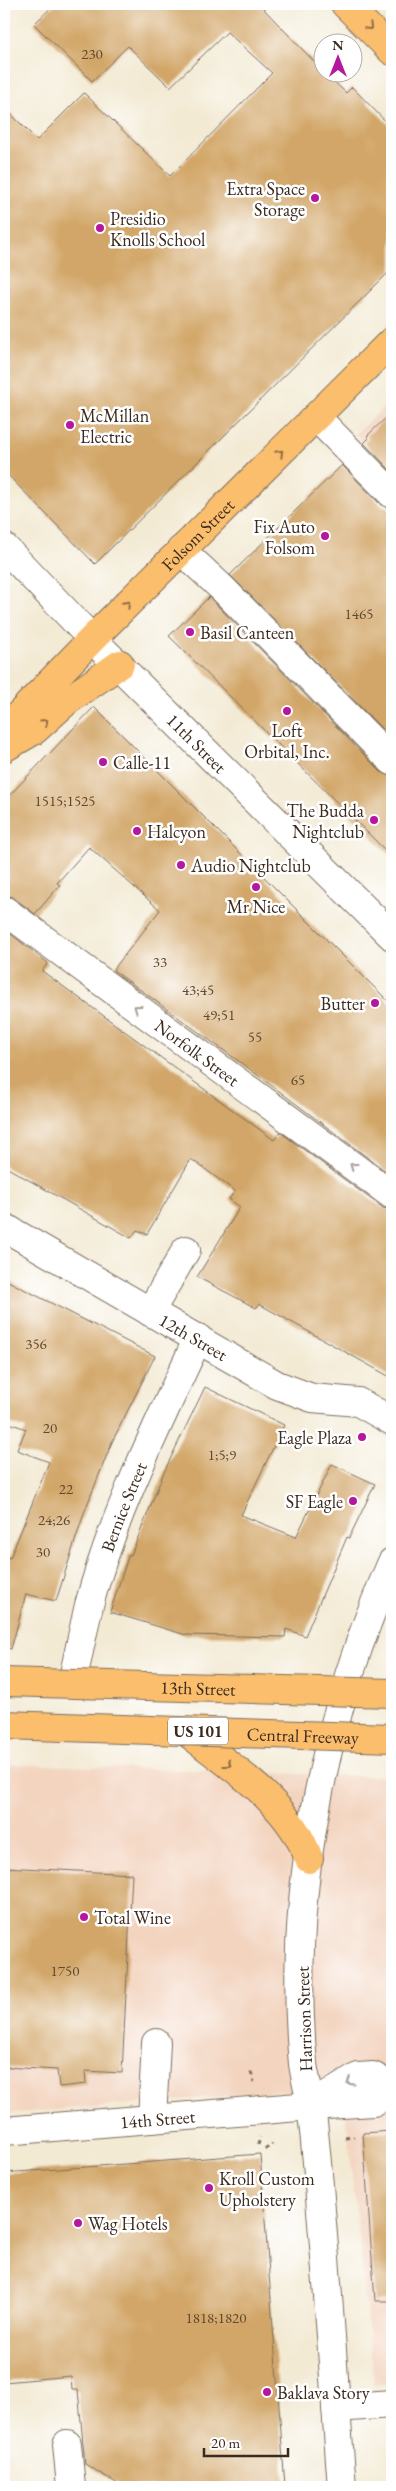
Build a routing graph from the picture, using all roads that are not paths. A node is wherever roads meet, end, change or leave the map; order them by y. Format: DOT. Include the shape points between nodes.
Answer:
graph roads {
  1 [pos="345,4"];
  2 [pos="392,51"];
  3 [pos="392,341"];
  4 [pos="380,363"];
  5 [pos="316,417"];
  6 [pos="392,494"];
  7 [pos="4,547"];
  8 [pos="182,550"];
  9 [pos="92,639"];
  10 [pos="120,664"];
  11 [pos="4,730"];
  12 [pos="4,748"];
  13 [pos="392,760"];
  14 [pos="4,910"];
  15 [pos="386,919"];
  16 [pos="392,1195"];
  17 [pos="4,1227"];
  18 [pos="186,1250"];
  19 [pos="150,1312"];
  20 [pos="198,1338"];
  21 [pos="392,1421"];
  22 [pos="392,1562"];
  23 [pos="4,1682"];
  24 [pos="72,1683"];
  25 [pos="342,1693"];
  26 [pos="392,1693"];
  27 [pos="4,1725"];
  28 [pos="4,1729"];
  29 [pos="189,1734"];
  30 [pos="392,1738"];
  31 [pos="329,1740"];
  32 [pos="392,1742"];
  33 [pos="309,1859"];
  34 [pos="156,2042"];
  35 [pos="392,2087"];
  36 [pos="392,2092"];
  37 [pos="311,2106"];
  38 [pos="152,2119"];
  39 [pos="4,2132"];
  40 [pos="392,2404"];
  41 [pos="336,2408"];
  42 [pos="67,2444"];
  43 [pos="71,2487"];
  44 [pos="342,2487"];
  1 -- 2 [label="main road, one-way"];
  3 -- 4 [label="main road, Folsom Street"];
  4 -- 5 [label="main road, Folsom Street"];
  5 -- 6 [label="street"];
  8 -- 5 [label="main road, Folsom Street, one-way"];
  7 -- 9 [label="street, 11th Street"];
  9 -- 8 [label="main road, Folsom Street, one-way"];
  8 -- 13 [label="street"];
  9 -- 10 [label="street, 11th Street"];
  9 -- 11 [label="main road, Folsom Street"];
  12 -- 10 [label="main road, one-way" via="35,730 67,701"];
  10 -- 15 [label="street, 11th Street"];
  16 -- 14 [label="street, Norfolk Street, one-way"];
  17 -- 19 [label="street, 12th Street"];
  18 -- 19 [label="street"];
  19 -- 20 [label="street, 12th Street"];
  20 -- 21 [label="street, 12th Street" via="277,1385 302,1395 358,1402"];
  20 -- 24 [label="street, Bernice Street" via="156,1428 111,1542 90,1604"];
  22 -- 25 [label="street, Harrison Street"];
  23 -- 24 [label="main road, 13th Street"];
  23 -- 26 [label="main road, bridge"];
  24 -- 25 [label="main road, 13th Street"];
  25 -- 26 [label="main road, 13th Street"];
  25 -- 31 [label="street, Harrison Street"];
  27 -- 30 [label="main road, Central Freeway / US 101, bridge"];
  28 -- 29 [label="main road"];
  29 -- 31 [label="main road"];
  29 -- 33 [label="main road, one-way" via="278,1809 302,1840"];
  31 -- 32 [label="main road"];
  31 -- 33 [label="street, Harrison Street"];
  33 -- 37 [label="street, Harrison Street" via="301,1976 303,2065"];
  34 -- 38 [label="street"];
  35 -- 37 [label="street, one-way" via="373,2076 358,2077"];
  36 -- 37 [label="street, 14th Street" via="373,2102"];
  37 -- 38 [label="street, 14th Street"];
  37 -- 41 [label="street, Harrison Street"];
  38 -- 39 [label="street, 14th Street"];
  40 -- 41 [label="street"];
  41 -- 44 [label="street, Harrison Street"];
  42 -- 43 [label="street"];
}
